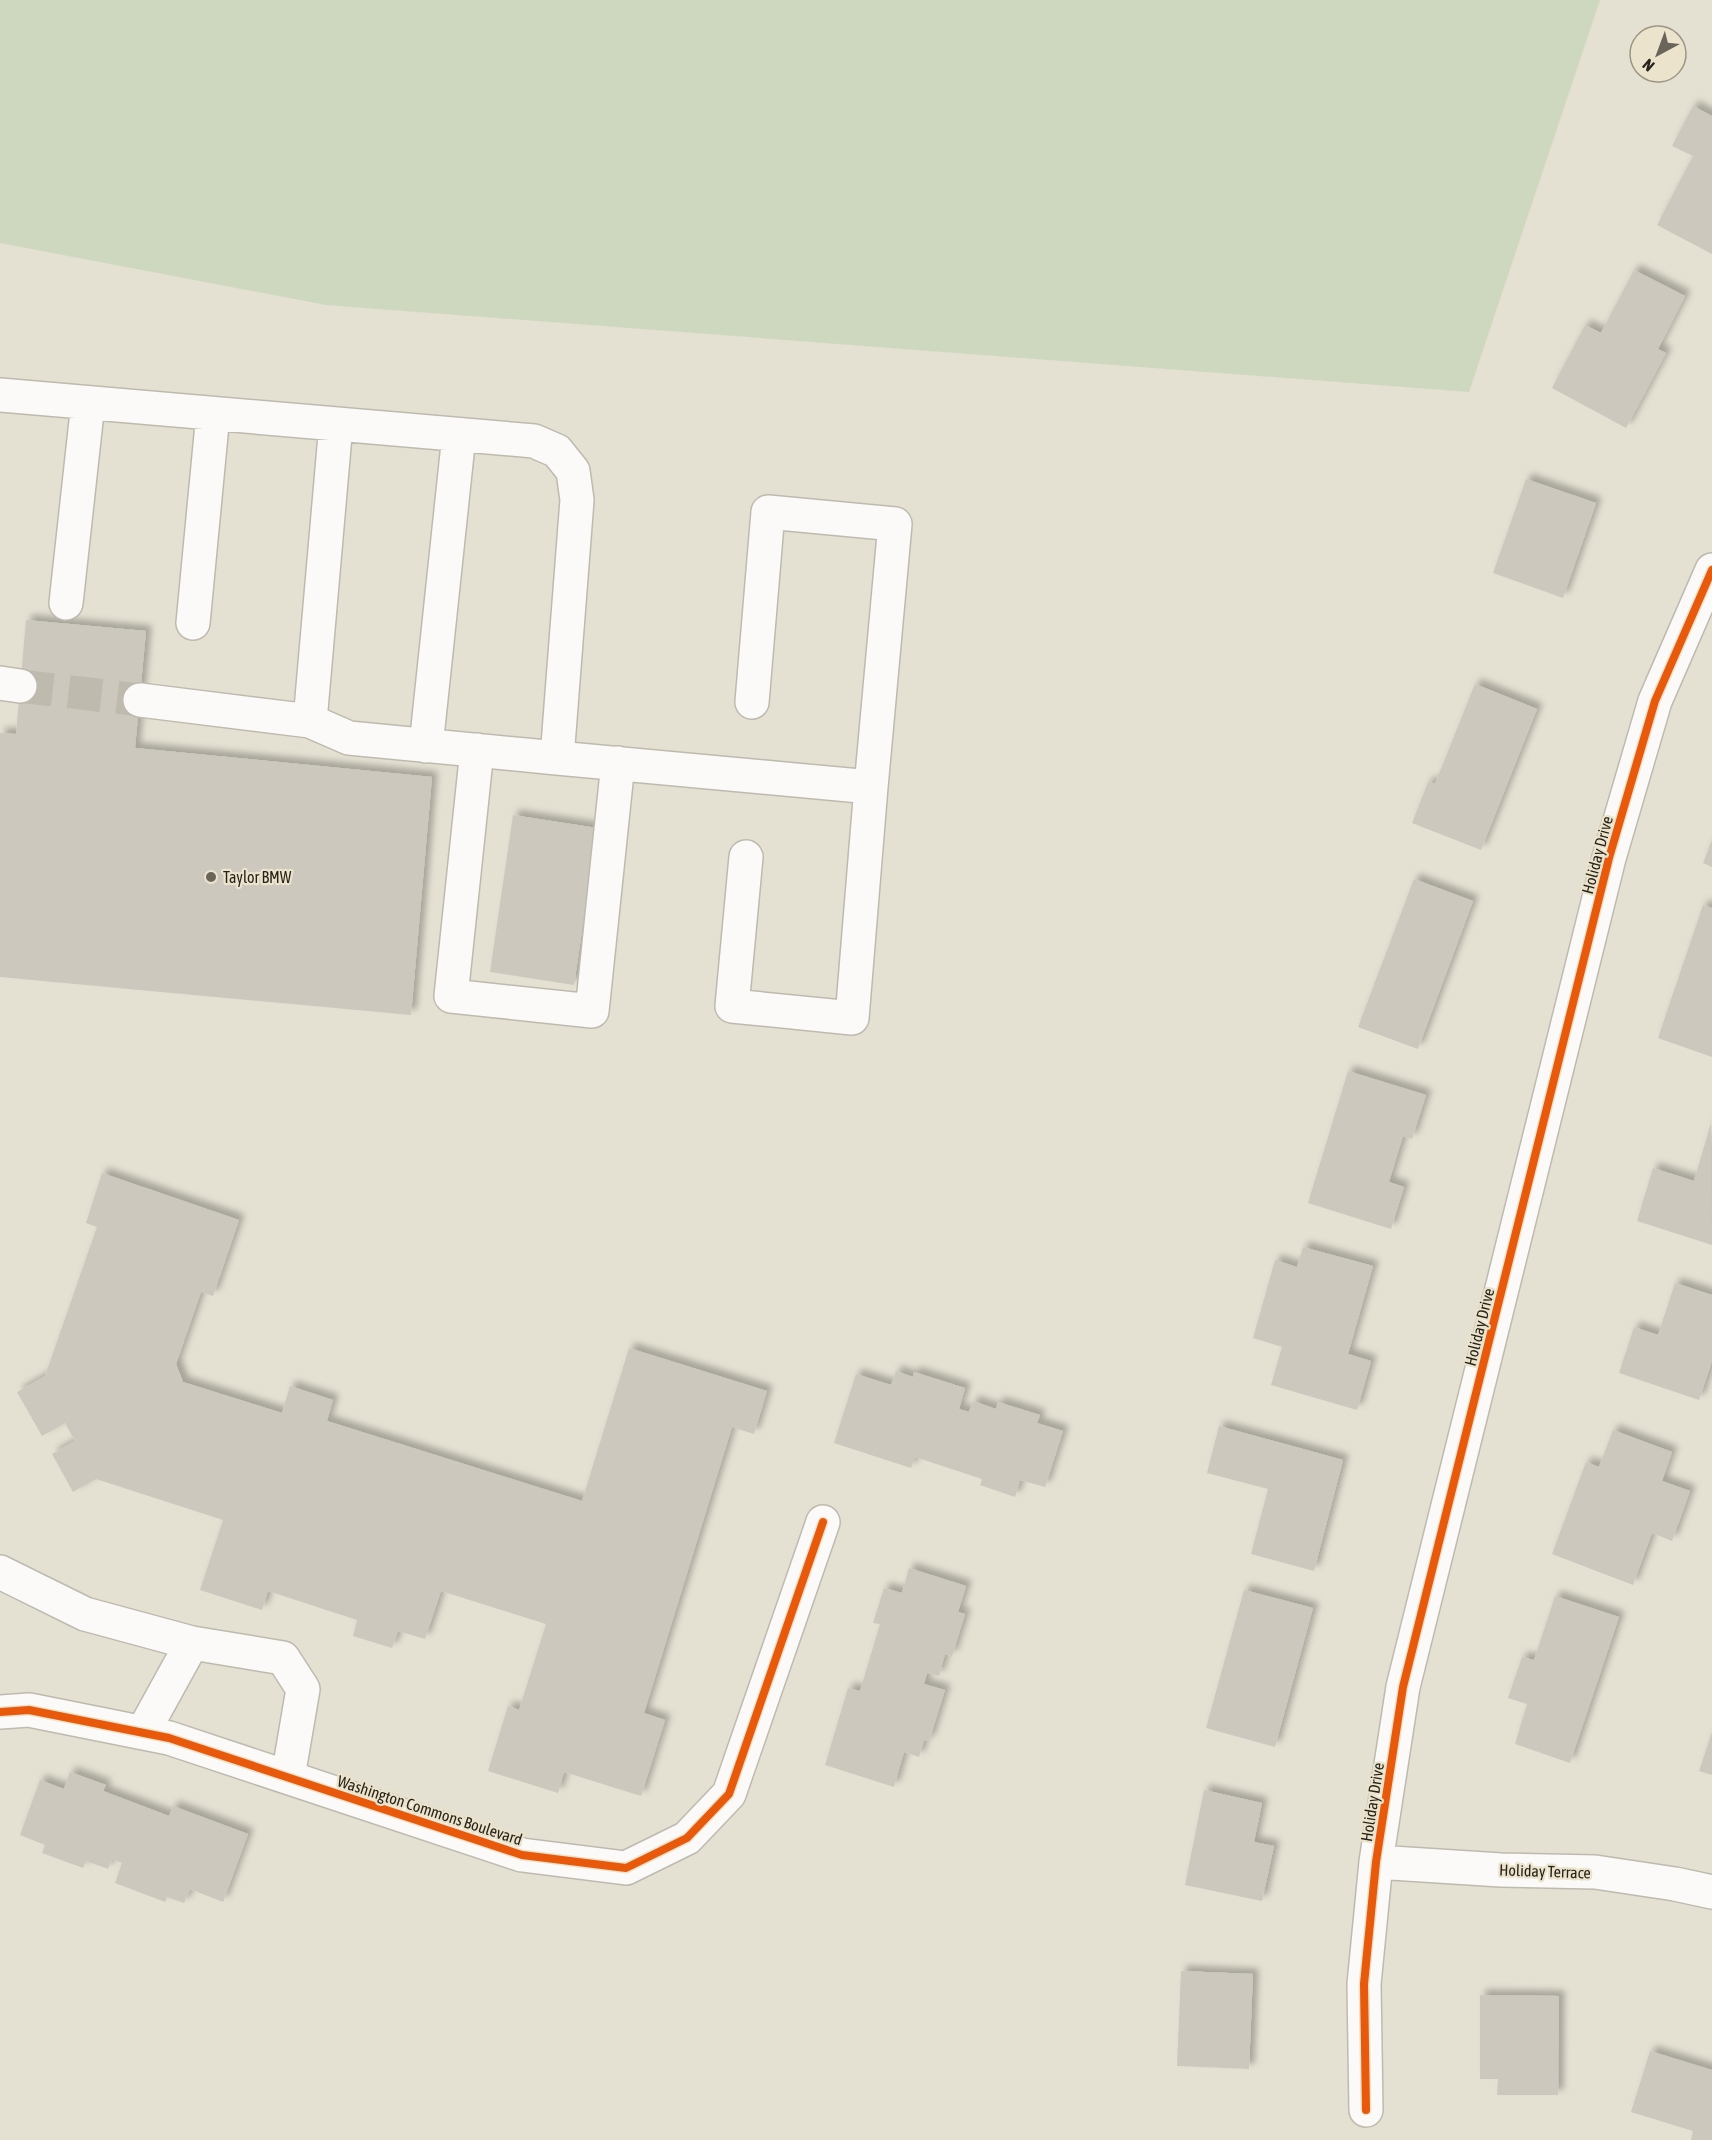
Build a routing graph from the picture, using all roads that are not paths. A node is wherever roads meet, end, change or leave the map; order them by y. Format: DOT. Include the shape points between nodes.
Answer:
graph roads {
  1 [pos="0,395"];
  2 [pos="88,403"];
  3 [pos="213,414"];
  4 [pos="336,424"];
  5 [pos="459,435"];
  6 [pos="1712,570"];
  7 [pos="66,603"];
  8 [pos="194,623"];
  9 [pos="140,700"];
  10 [pos="752,702"];
  11 [pos="310,721"];
  12 [pos="426,746"];
  13 [pos="477,750"];
  14 [pos="557,758"];
  15 [pos="618,763"];
  16 [pos="871,787"];
  17 [pos="746,857"];
  18 [pos="823,1522"];
  19 [pos="0,1572"];
  20 [pos="192,1643"];
  21 [pos="0,1712"];
  22 [pos="143,1732"];
  23 [pos="288,1777"];
  24 [pos="1376,1862"];
  25 [pos="1712,1893"];
  26 [pos="1366,2110"];
  1 -- 2 [label="street"];
  2 -- 3 [label="street"];
  2 -- 7 [label="street"];
  3 -- 4 [label="street"];
  3 -- 8 [label="street"];
  4 -- 5 [label="street"];
  4 -- 11 [label="street"];
  5 -- 12 [label="street"];
  5 -- 14 [label="street" via="534,441 557,451 573,471 577,500"];
  6 -- 24 [label="street, Holiday Drive" via="1655,701 1609,858 1403,1687"];
  9 -- 11 [label="street"];
  10 -- 16 [label="street" via="768,512 895,524"];
  11 -- 12 [label="street" via="349,738"];
  12 -- 13 [label="street"];
  13 -- 14 [label="street"];
  13 -- 15 [label="street" via="452,996 592,1011"];
  14 -- 15 [label="street"];
  15 -- 16 [label="street"];
  16 -- 17 [label="street" via="852,1018 732,1006"];
  18 -- 23 [label="street, Washington Commons Boulevard" via="729,1794 687,1838 626,1868 522,1855"];
  19 -- 20 [label="street" via="85,1614"];
  20 -- 22 [label="street"];
  20 -- 23 [label="street" via="283,1658 303,1689"];
  21 -- 22 [label="street, Washington Commons Boulevard" via="29,1710"];
  22 -- 23 [label="street, Washington Commons Boulevard"];
  24 -- 25 [label="street, Holiday Terrace" via="1595,1872"];
  24 -- 26 [label="street, Holiday Drive" via="1364,1984"];
}
